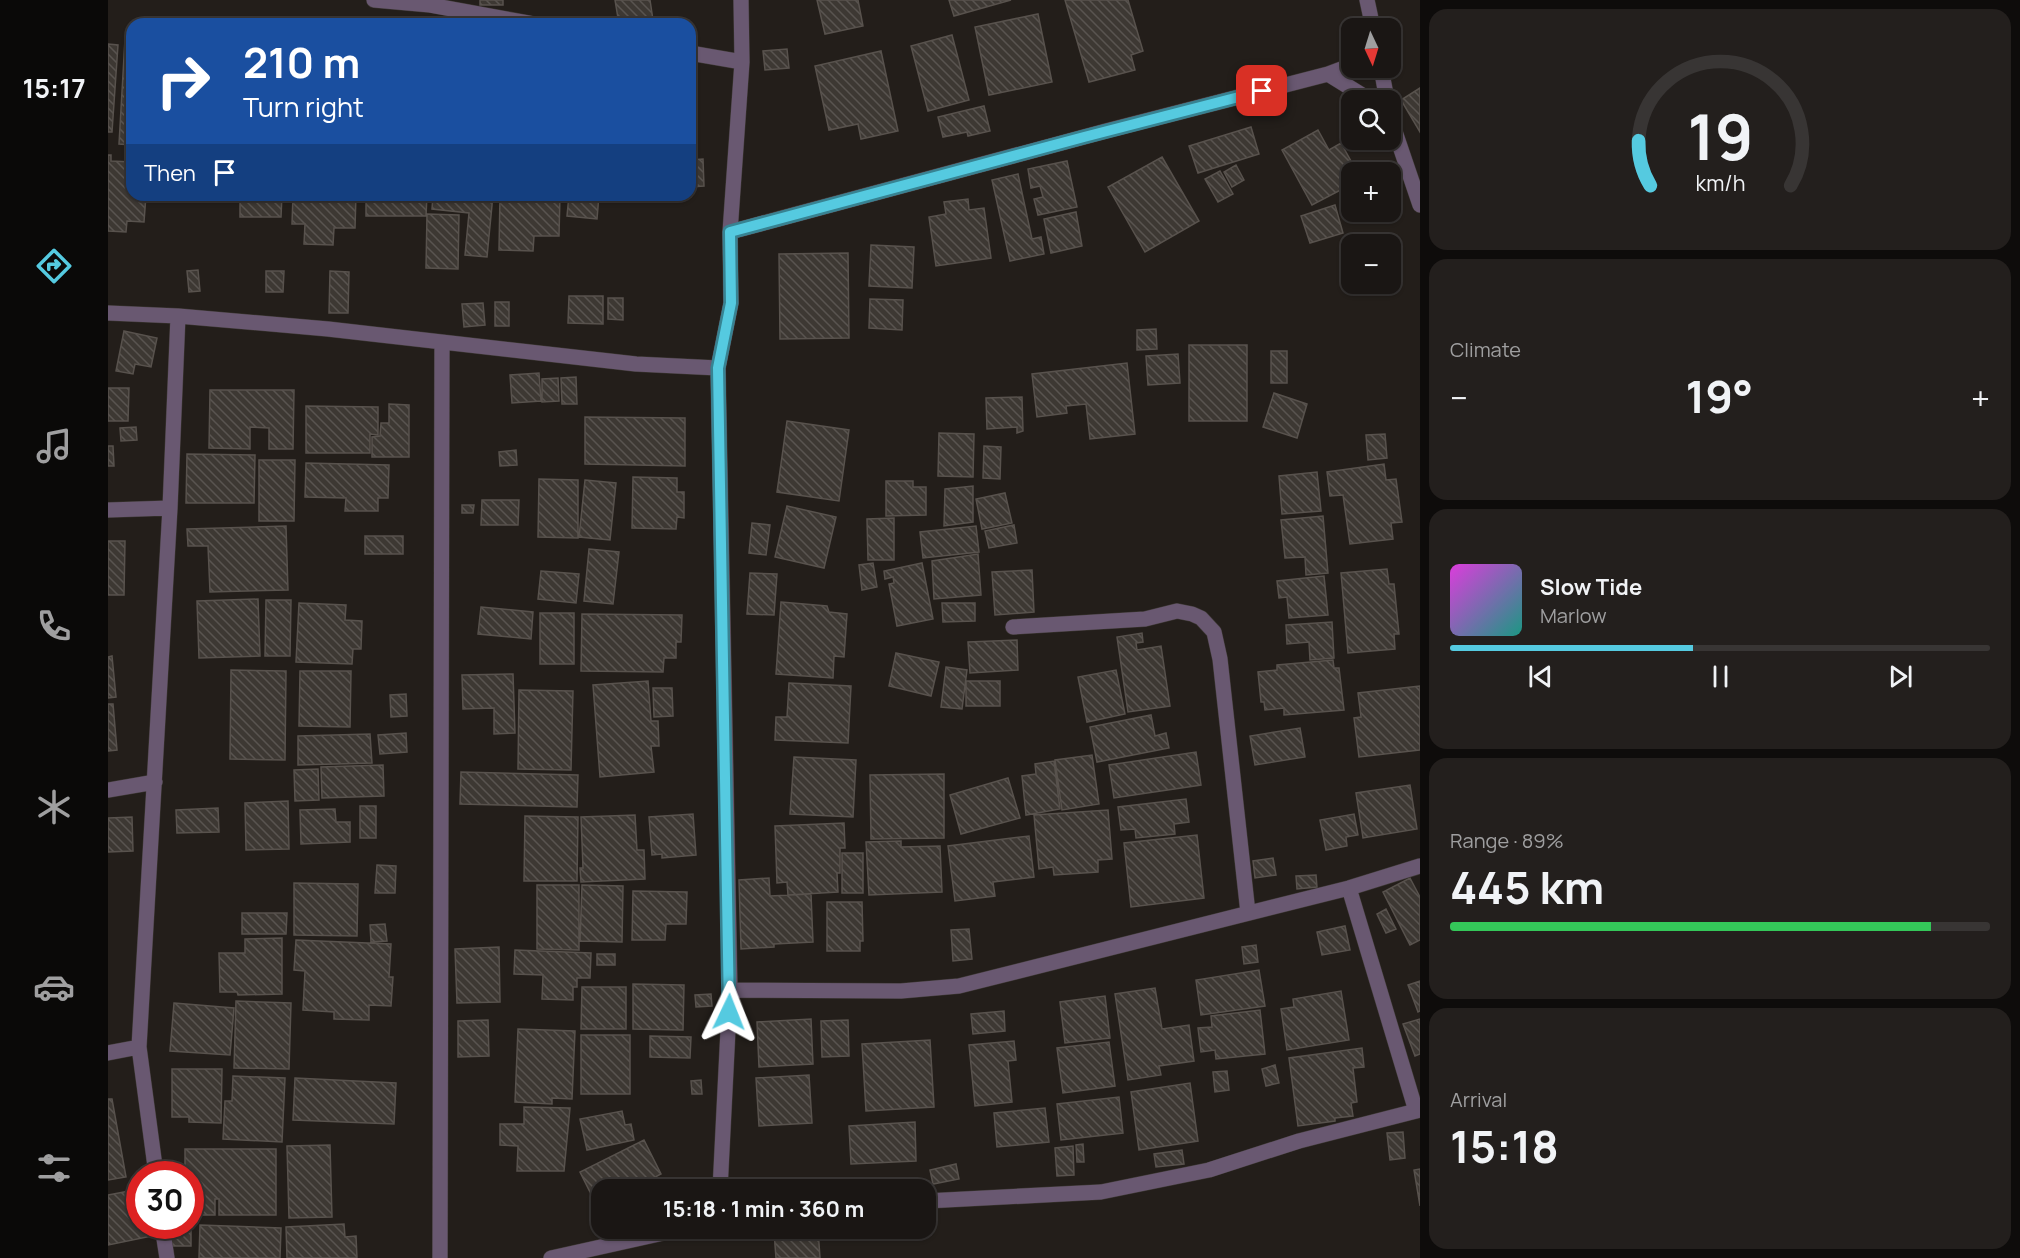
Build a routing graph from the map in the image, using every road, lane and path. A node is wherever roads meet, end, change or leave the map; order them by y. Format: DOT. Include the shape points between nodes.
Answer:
graph roads {
  1 [pos="374,0"];
  2 [pos="741,0"];
  3 [pos="1367,0"];
  4 [pos="430,2"];
  5 [pos="506,18"];
  6 [pos="1371,18"];
  7 [pos="696,54"];
  8 [pos="742,62"];
  9 [pos="1341,69"];
  10 [pos="1328,74"];
  11 [pos="1354,90"];
  12 [pos="1401,148"];
  13 [pos="1419,198"];
  14 [pos="730,232"];
  15 [pos="108,313"];
  16 [pos="178,316"];
  17 [pos="442,342"];
  18 [pos="718,368"];
  19 [pos="170,508"];
  20 [pos="108,510"];
  21 [pos="1013,627"];
  22 [pos="155,782"];
  23 [pos="108,790"];
  24 [pos="1420,866"];
  25 [pos="1348,888"];
  26 [pos="1248,913"];
  27 [pos="730,990"];
  28 [pos="139,1047"];
  29 [pos="108,1053"];
  30 [pos="1418,1111"];
  31 [pos="154,1161"];
  32 [pos="721,1179"];
  33 [pos="936,1200"];
  34 [pos="164,1239"];
  35 [pos="636,1239"];
  36 [pos="166,1258"];
  37 [pos="440,1258"];
  38 [pos="551,1258"];
  1 -- 4 [label="street"];
  2 -- 8 [label="street"];
  3 -- 6 [label="street"];
  4 -- 5 [label="street"];
  7 -- 8 [label="street"];
  8 -- 14 [label="street"];
  9 -- 10 [label="street"];
  10 -- 11 [label="street"];
  10 -- 14 [label="street"];
  12 -- 13 [label="street"];
  14 -- 18 [label="street" via="731,303"];
  15 -- 16 [label="street"];
  16 -- 17 [label="street"];
  16 -- 19 [label="street"];
  17 -- 18 [label="street" via="636,364"];
  17 -- 37 [label="street"];
  18 -- 27 [label="street"];
  19 -- 20 [label="street"];
  19 -- 22 [label="street"];
  21 -- 26 [label="street" via="1144,619 1177,611 1201,618 1214,632"];
  22 -- 23 [label="street"];
  22 -- 28 [label="street"];
  24 -- 25 [label="street"];
  25 -- 26 [label="street"];
  25 -- 30 [label="street"];
  26 -- 27 [label="street" via="959,986 901,992"];
  27 -- 32 [label="street"];
  28 -- 29 [label="street"];
  28 -- 31 [label="street"];
  30 -- 33 [label="street" via="1299,1141 1209,1170 1101,1192"];
  34 -- 36 [label="street"];
  35 -- 38 [label="street"];
}
